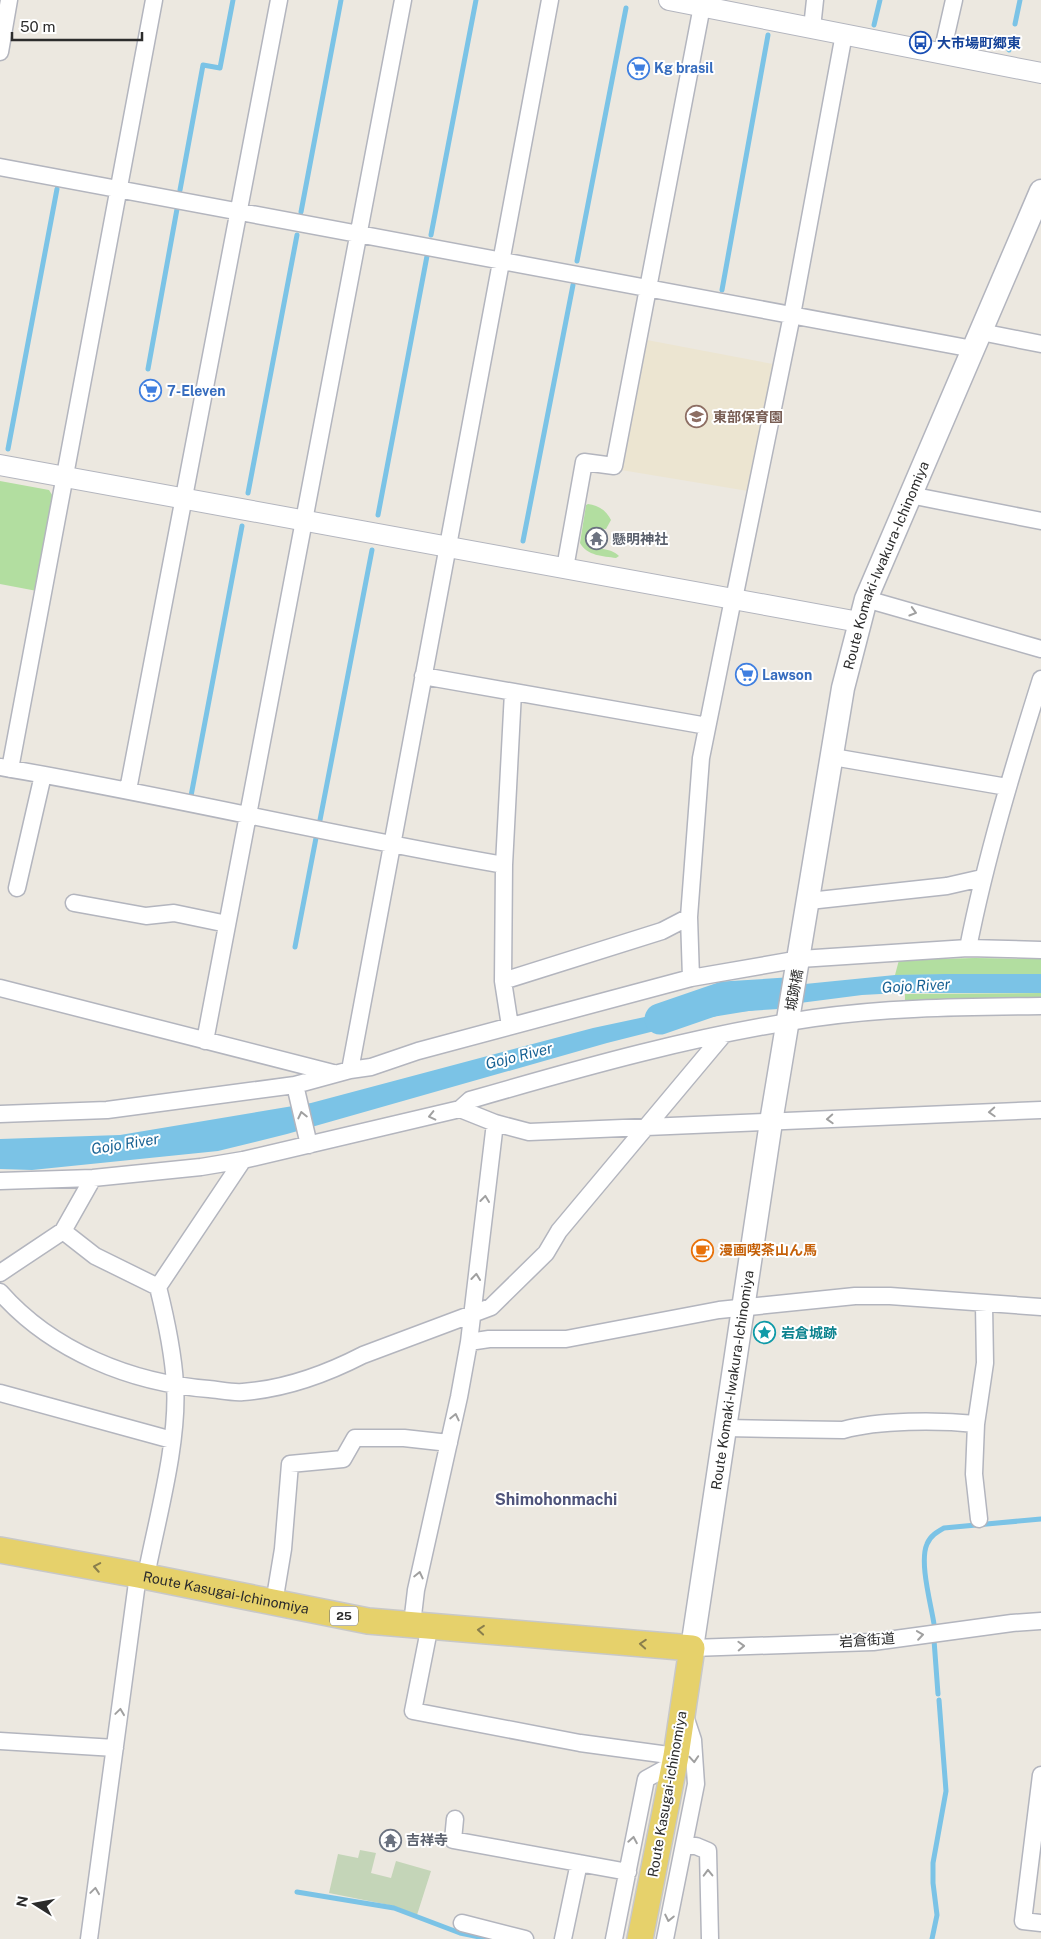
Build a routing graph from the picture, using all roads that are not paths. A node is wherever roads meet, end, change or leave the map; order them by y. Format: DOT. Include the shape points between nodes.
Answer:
graph roads {
  1 [pos="9,0"];
  2 [pos="154,0"];
  3 [pos="279,0"];
  4 [pos="403,0"];
  5 [pos="550,0"];
  6 [pos="669,0"];
  7 [pos="815,0"];
  8 [pos="954,0"];
  9 [pos="702,6"];
  10 [pos="812,28"];
  11 [pos="844,34"];
  12 [pos="0,52"];
  13 [pos="942,53"];
  14 [pos="1041,73"];
  15 [pos="0,167"];
  16 [pos="119,189"];
  17 [pos="1041,191"];
  18 [pos="238,211"];
  19 [pos="358,234"];
  20 [pos="501,261"];
  21 [pos="648,288"];
  22 [pos="792,316"];
  23 [pos="977,340"];
  24 [pos="1041,344"];
  25 [pos="0,465"];
  26 [pos="65,477"];
  27 [pos="910,495"];
  28 [pos="183,499"];
  29 [pos="304,521"];
  30 [pos="1041,521"];
  31 [pos="447,547"];
  32 [pos="565,568"];
  33 [pos="733,599"];
  34 [pos="866,599"];
  35 [pos="859,622"];
  36 [pos="1041,649"];
  37 [pos="423,676"];
  38 [pos="1041,679"];
  39 [pos="513,692"];
  40 [pos="707,726"];
  41 [pos="833,757"];
  42 [pos="5,768"];
  43 [pos="42,774"];
  44 [pos="1007,787"];
  45 [pos="128,790"];
  46 [pos="248,816"];
  47 [pos="392,846"];
  48 [pos="504,865"];
  49 [pos="982,878"];
  50 [pos="17,888"];
  51 [pos="809,901"];
  52 [pos="74,903"];
  53 [pos="689,917"];
  54 [pos="227,924"];
  55 [pos="968,948"];
  56 [pos="1041,950"];
  57 [pos="800,958"];
  58 [pos="691,978"];
  59 [pos="503,981"];
  60 [pos="0,988"];
  61 [pos="1041,1006"];
  62 [pos="789,1022"];
  63 [pos="510,1026"];
  64 [pos="724,1034"];
  65 [pos="205,1041"];
  66 [pos="343,1072"];
  67 [pos="295,1085"];
  68 [pos="460,1109"];
  69 [pos="1041,1110"];
  70 [pos="0,1114"];
  71 [pos="771,1122"];
  72 [pos="495,1123"];
  73 [pos="647,1126"];
  74 [pos="309,1145"];
  75 [pos="243,1160"];
  76 [pos="93,1178"];
  77 [pos="0,1181"];
  78 [pos="63,1231"];
  79 [pos="0,1273"];
  80 [pos="158,1287"];
  81 [pos="0,1292"];
  82 [pos="984,1305"];
  83 [pos="1041,1307"];
  84 [pos="743,1309"];
  85 [pos="472,1313"];
  86 [pos="469,1342"];
  87 [pos="175,1386"];
  88 [pos="0,1393"];
  89 [pos="976,1424"];
  90 [pos="725,1428"];
  91 [pos="172,1440"];
  92 [pos="449,1443"];
  93 [pos="979,1518"];
  94 [pos="0,1550"];
  95 [pos="142,1576"];
  96 [pos="274,1603"];
  97 [pos="1041,1621"];
  98 [pos="421,1624"];
  99 [pos="692,1648"];
  100 [pos="683,1712"];
  101 [pos="0,1741"];
  102 [pos="115,1748"];
  103 [pos="674,1767"];
  104 [pos="1041,1775"];
  105 [pos="454,1819"];
  106 [pos="684,1846"];
  107 [pos="579,1863"];
  108 [pos="628,1872"];
  109 [pos="462,1923"];
  110 [pos="1041,1923"];
  111 [pos="89,1939"];
  112 [pos="525,1939"];
  113 [pos="563,1939"];
  114 [pos="614,1939"];
  115 [pos="640,1939"];
  116 [pos="665,1939"];
  117 [pos="710,1939"];
  1 -- 12 [label="street"];
  2 -- 16 [label="street"];
  3 -- 18 [label="street"];
  4 -- 19 [label="street"];
  5 -- 20 [label="street"];
  6 -- 9 [label="street"];
  7 -- 10 [label="street"];
  8 -- 13 [label="street"];
  9 -- 10 [label="street"];
  9 -- 21 [label="street"];
  10 -- 11 [label="street"];
  11 -- 13 [label="street"];
  11 -- 22 [label="street"];
  13 -- 14 [label="street"];
  15 -- 16 [label="street"];
  16 -- 18 [label="street"];
  16 -- 26 [label="street"];
  17 -- 23 [label="main road, Route Komaki-Iwakura-Ichinomiya"];
  18 -- 19 [label="street"];
  18 -- 28 [label="street"];
  19 -- 20 [label="street"];
  19 -- 29 [label="street"];
  20 -- 21 [label="street"];
  20 -- 31 [label="street"];
  21 -- 22 [label="street"];
  21 -- 32 [label="street" via="614,466 584,462"];
  22 -- 23 [label="street"];
  22 -- 33 [label="street"];
  23 -- 24 [label="street"];
  23 -- 27 [label="main road, Route Komaki-Iwakura-Ichinomiya"];
  25 -- 26 [label="street"];
  26 -- 28 [label="street"];
  26 -- 42 [label="street"];
  27 -- 30 [label="street"];
  27 -- 34 [label="main road, Route Komaki-Iwakura-Ichinomiya"];
  28 -- 29 [label="street"];
  28 -- 45 [label="street"];
  29 -- 31 [label="street"];
  29 -- 46 [label="street"];
  31 -- 32 [label="street"];
  31 -- 37 [label="street"];
  32 -- 33 [label="street"];
  33 -- 35 [label="street"];
  33 -- 40 [label="street"];
  34 -- 35 [label="main road, Route Komaki-Iwakura-Ichinomiya"];
  34 -- 36 [label="street, one-way"];
  35 -- 41 [label="main road, Route Komaki-Iwakura-Ichinomiya" via="843,688"];
  37 -- 39 [label="street"];
  37 -- 47 [label="street"];
  38 -- 44 [label="street"];
  39 -- 40 [label="street"];
  39 -- 48 [label="street"];
  40 -- 53 [label="street" via="700,758"];
  41 -- 44 [label="street"];
  41 -- 51 [label="main road, Route Komaki-Iwakura-Ichinomiya"];
  42 -- 43 [label="street"];
  43 -- 45 [label="street"];
  43 -- 50 [label="street"];
  44 -- 49 [label="street"];
  45 -- 46 [label="street"];
  46 -- 47 [label="street"];
  46 -- 54 [label="street"];
  47 -- 48 [label="street"];
  47 -- 66 [label="street"];
  48 -- 59 [label="street"];
  49 -- 51 [label="street" via="946,886"];
  49 -- 55 [label="street"];
  51 -- 57 [label="main road, Route Komaki-Iwakura-Ichinomiya"];
  52 -- 54 [label="street" via="146,916 174,913"];
  53 -- 58 [label="street"];
  53 -- 59 [label="street" via="662,931"];
  54 -- 65 [label="street"];
  55 -- 56 [label="street"];
  55 -- 57 [label="street"];
  57 -- 58 [label="street"];
  57 -- 62 [label="main road, 城跡橋"];
  58 -- 63 [label="street"];
  59 -- 63 [label="street"];
  60 -- 65 [label="street"];
  61 -- 62 [label="street" via="922,1008"];
  62 -- 64 [label="street"];
  62 -- 71 [label="main road, Route Komaki-Iwakura-Ichinomiya"];
  63 -- 66 [label="street" via="371,1067"];
  64 -- 68 [label="street" via="625,1055 470,1100"];
  64 -- 73 [label="street"];
  65 -- 66 [label="street"];
  66 -- 67 [label="street"];
  67 -- 70 [label="street" via="107,1110"];
  74 -- 67 [label="street, one-way"];
  68 -- 72 [label="street"];
  68 -- 74 [label="street, one-way"];
  69 -- 71 [label="street, one-way"];
  71 -- 73 [label="street"];
  71 -- 84 [label="main road, Route Komaki-Iwakura-Ichinomiya"];
  72 -- 73 [label="street" via="529,1132"];
  85 -- 72 [label="street, one-way"];
  73 -- 85 [label="street" via="558,1232 546,1253 491,1307"];
  74 -- 75 [label="street"];
  75 -- 76 [label="street"];
  75 -- 80 [label="street"];
  76 -- 77 [label="street"];
  76 -- 78 [label="street"];
  78 -- 79 [label="street"];
  78 -- 80 [label="street" via="95,1256"];
  80 -- 87 [label="street" via="171,1340"];
  81 -- 87 [label="street" via="20,1314 60,1342 106,1366"];
  82 -- 83 [label="street"];
  82 -- 84 [label="street" via="855,1296"];
  82 -- 89 [label="street" via="986,1363"];
  84 -- 86 [label="street" via="719,1310 566,1338"];
  84 -- 90 [label="main road, Route Komaki-Iwakura-Ichinomiya"];
  85 -- 86 [label="street"];
  85 -- 87 [label="street" via="344,1365 276,1386 243,1392"];
  92 -- 86 [label="street, one-way"];
  87 -- 91 [label="street"];
  88 -- 91 [label="street"];
  89 -- 90 [label="street" via="860,1425 843,1430"];
  89 -- 93 [label="street" via="974,1474"];
  90 -- 99 [label="main road, Route Komaki-Iwakura-Ichinomiya"];
  91 -- 95 [label="street"];
  92 -- 96 [label="street" via="404,1438 355,1438 343,1459 290,1464 283,1550"];
  98 -- 92 [label="street, one-way" via="416,1590"];
  95 -- 94 [label="main road, Route Kasugai-Ichinomiya / 25, one-way"];
  95 -- 96 [label="main road, Route Kasugai-Ichinomiya / 25"];
  102 -- 95 [label="street, one-way"];
  96 -- 98 [label="main road, Route Kasugai-Ichinomiya / 25" via="368,1621"];
  99 -- 97 [label="street, 岩倉街道, one-way" via="873,1642"];
  99 -- 98 [label="main road, Route Kasugai-Ichinomiya / 25, one-way"];
  98 -- 103 [label="street" via="413,1711 580,1743"];
  99 -- 100 [label="main road, Route Kasugai-ichinomiya"];
  100 -- 103 [label="main road, Route Kasugai-ichinomiya"];
  100 -- 106 [label="street, one-way" via="693,1740 696,1784"];
  101 -- 102 [label="street"];
  111 -- 102 [label="street, one-way"];
  108 -- 103 [label="street, one-way" via="646,1779"];
  103 -- 115 [label="main road, Route Kasugai-ichinomiya"];
  104 -- 110 [label="street" via="1023,1921"];
  105 -- 107 [label="street" via="453,1840"];
  106 -- 116 [label="street, one-way"];
  117 -- 106 [label="street, one-way" via="708,1851"];
  107 -- 108 [label="street"];
  107 -- 113 [label="street"];
  108 -- 114 [label="street"];
  109 -- 112 [label="street"];
}
